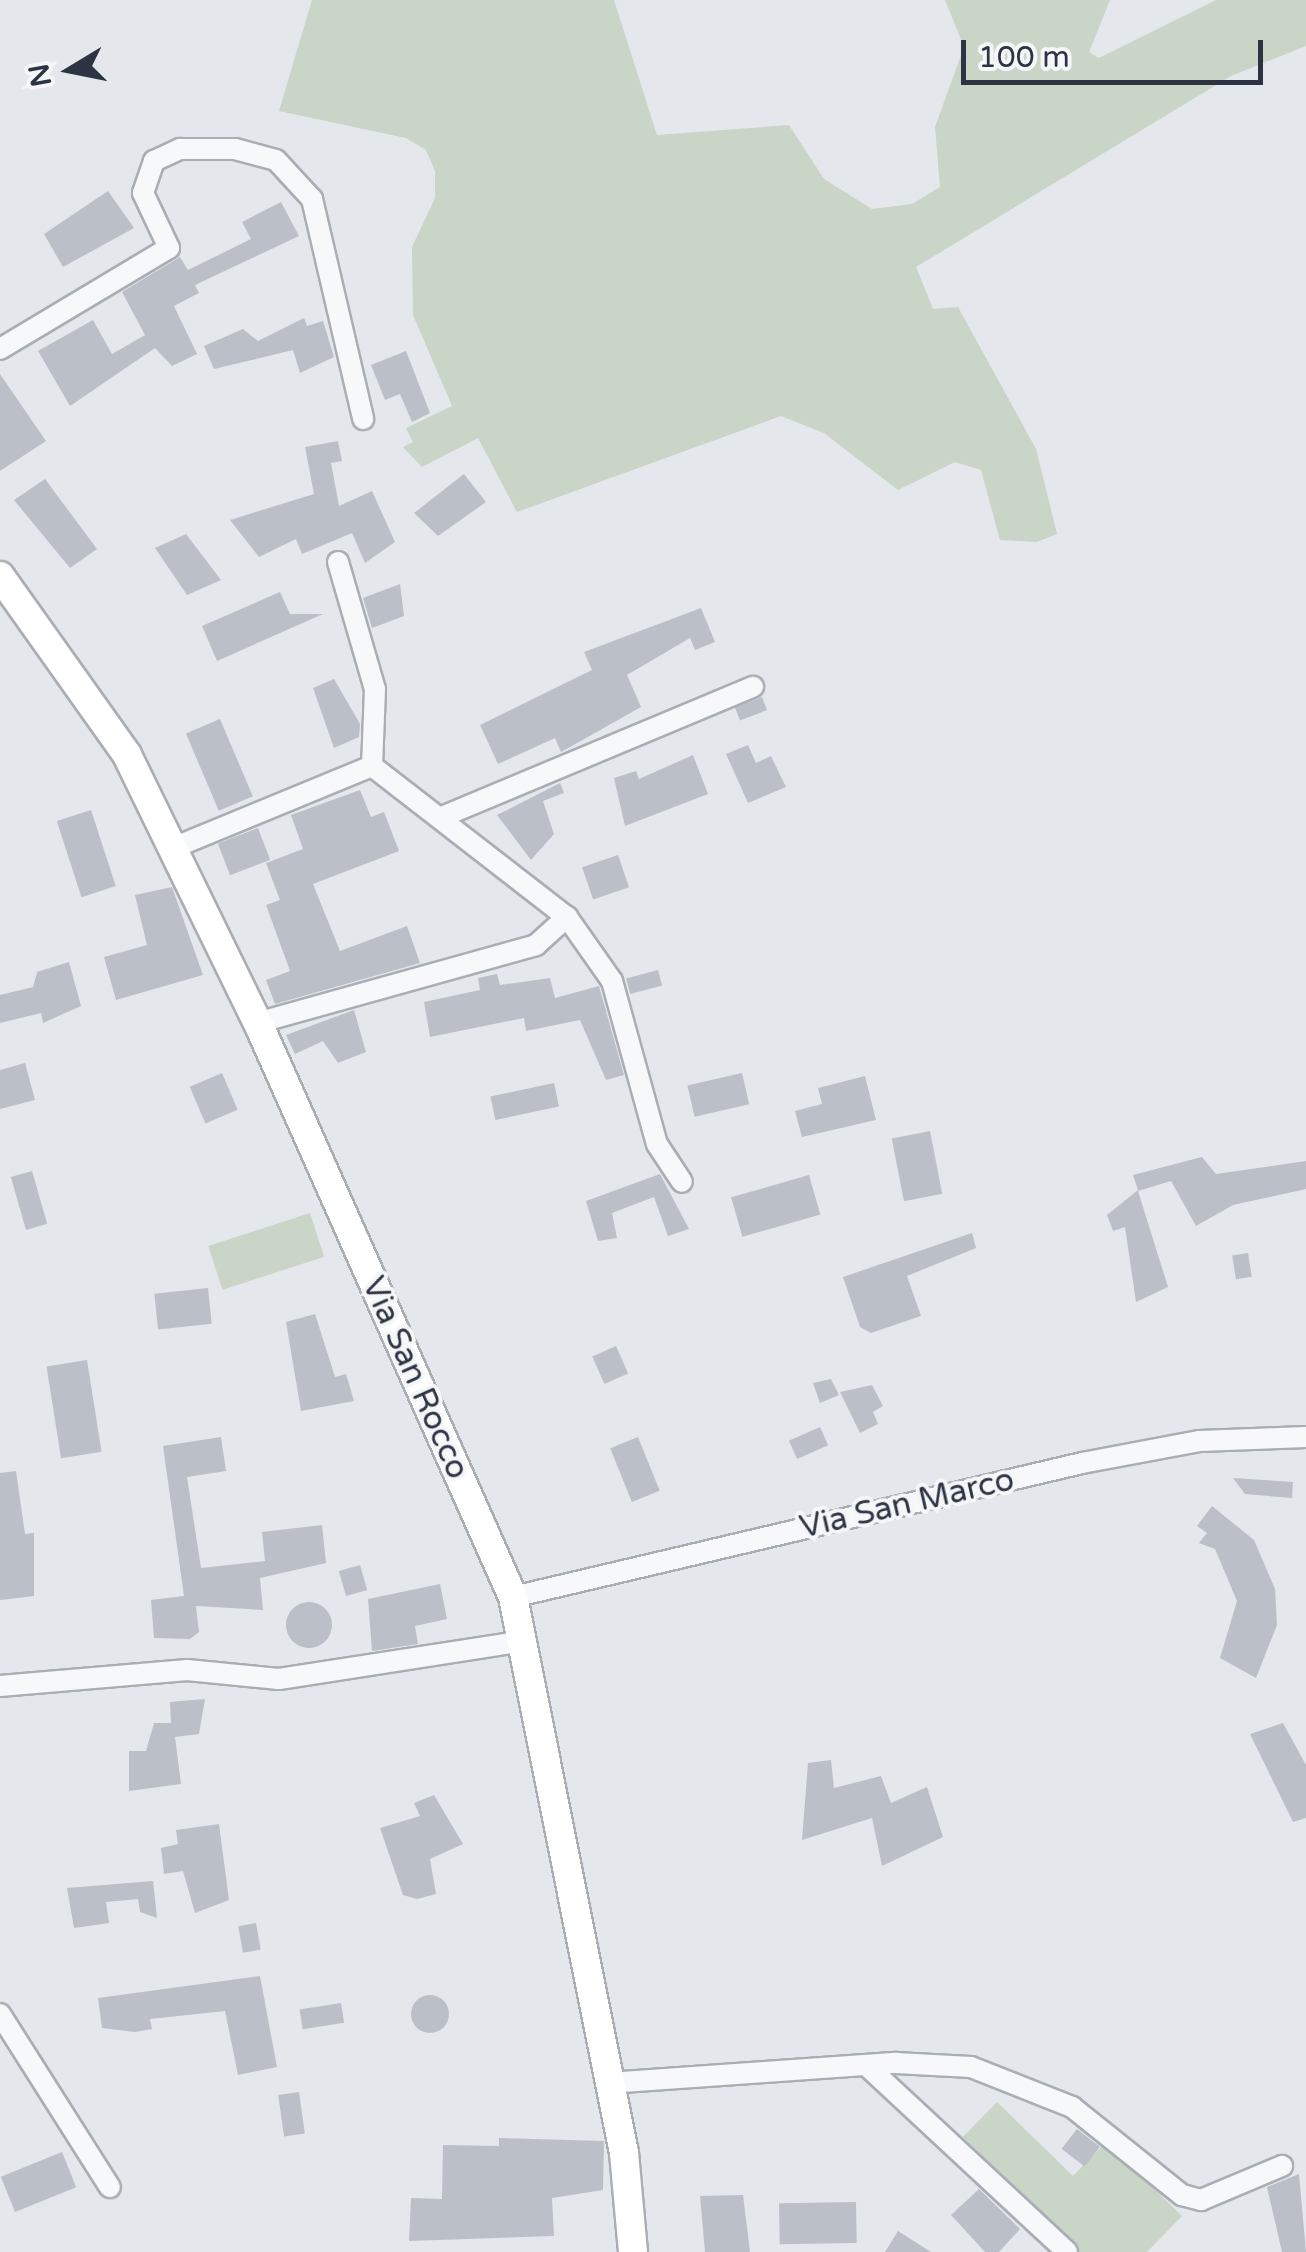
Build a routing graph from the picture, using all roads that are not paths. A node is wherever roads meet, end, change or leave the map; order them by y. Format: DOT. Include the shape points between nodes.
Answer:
graph roads {
  1 [pos="0,349"];
  2 [pos="363,419"];
  3 [pos="338,562"];
  4 [pos="0,576"];
  5 [pos="753,687"];
  6 [pos="372,766"];
  7 [pos="444,816"];
  8 [pos="174,848"];
  9 [pos="567,917"];
  10 [pos="258,1023"];
  11 [pos="682,1182"];
  12 [pos="1306,1437"];
  13 [pos="512,1596"];
  14 [pos="524,1641"];
  15 [pos="0,1686"];
  16 [pos="0,2014"];
  17 [pos="868,2066"];
  18 [pos="608,2083"];
  19 [pos="1282,2166"];
  20 [pos="110,2187"];
  21 [pos="633,2252"];
  22 [pos="1066,2252"];
  1 -- 2 [label="street" via="169,248 143,192 154,161 180,149 235,149 276,160 312,199"];
  3 -- 6 [label="street" via="375,690"];
  4 -- 8 [label="street, Via San Rocco" via="106,721"];
  5 -- 7 [label="street"];
  6 -- 7 [label="street"];
  6 -- 8 [label="street"];
  7 -- 9 [label="street"];
  8 -- 10 [label="street, Via San Rocco"];
  9 -- 10 [label="street" via="536,945"];
  9 -- 11 [label="street" via="612,981 656,1144"];
  10 -- 13 [label="street, Via San Rocco"];
  12 -- 13 [label="street, Via San Marco" via="1200,1441 1082,1463"];
  13 -- 14 [label="street, Via San Rocco"];
  14 -- 15 [label="street" via="279,1679 187,1670"];
  14 -- 18 [label="street, Via San Rocco"];
  16 -- 20 [label="street"];
  17 -- 18 [label="street"];
  17 -- 19 [label="street" via="971,2067 1036,2090 1072,2107 1182,2195 1202,2200"];
  17 -- 22 [label="street"];
  18 -- 21 [label="street, Via San Rocco"];
}
